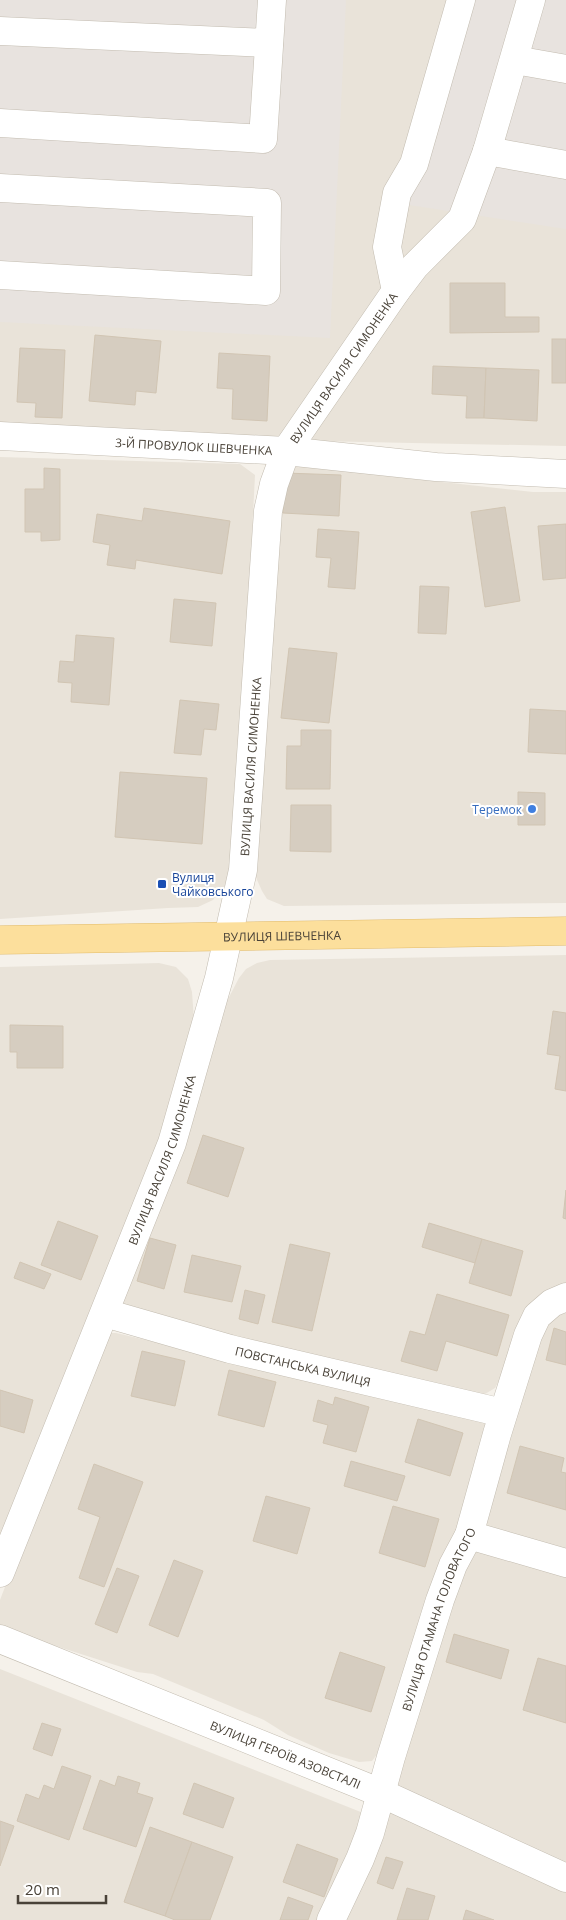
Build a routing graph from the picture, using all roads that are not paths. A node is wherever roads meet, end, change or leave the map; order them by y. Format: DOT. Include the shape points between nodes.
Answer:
graph roads {
  1 [pos="272,0"];
  2 [pos="461,0"];
  3 [pos="531,0"];
  4 [pos="0,31"];
  5 [pos="269,43"];
  6 [pos="515,60"];
  7 [pos="566,69"];
  8 [pos="0,123"];
  9 [pos="487,151"];
  10 [pos="566,165"];
  11 [pos="0,188"];
  12 [pos="0,275"];
  13 [pos="396,291"];
  14 [pos="0,436"];
  15 [pos="286,451"];
  16 [pos="566,474"];
  17 [pos="566,931"];
  18 [pos="228,936"];
  19 [pos="0,940"];
  20 [pos="566,1297"];
  21 [pos="105,1313"];
  22 [pos="503,1413"];
  23 [pos="469,1535"];
  24 [pos="566,1564"];
  25 [pos="0,1573"];
  26 [pos="0,1639"];
  27 [pos="381,1793"];
  28 [pos="566,1878"];
  29 [pos="331,1920"];
  1 -- 5 [label="street"];
  2 -- 13 [label="street, ВУЛИЦЯ ВАСИЛЯ СИМОНЕНКА" via="414,164 397,193 387,247"];
  3 -- 6 [label="street"];
  4 -- 5 [label="street"];
  5 -- 8 [label="street" via="263,139"];
  6 -- 7 [label="street"];
  6 -- 9 [label="street"];
  9 -- 10 [label="street"];
  9 -- 13 [label="street" via="462,219 414,266"];
  11 -- 12 [label="street" via="267,203 266,291"];
  13 -- 15 [label="street, ВУЛИЦЯ ВАСИЛЯ СИМОНЕНКА"];
  14 -- 15 [label="street, 3-Й ПРОВУЛОК ШЕВЧЕНКА"];
  15 -- 16 [label="street, 3-Й ПРОВУЛОК ШЕВЧЕНКА" via="436,467"];
  15 -- 18 [label="street, ВУЛИЦЯ ВАСИЛЯ СИМОНЕНКА" via="268,511 243,870"];
  17 -- 18 [label="main road, ВУЛИЦЯ ШЕВЧЕНКА"];
  18 -- 19 [label="main road, ВУЛИЦЯ ШЕВЧЕНКА"];
  18 -- 21 [label="street, ВУЛИЦЯ ВАСИЛЯ СИМОНЕНКА" via="172,1143"];
  20 -- 22 [label="street, ВУЛИЦЯ ОТАМАНА ГОЛОВАТОГО" via="552,1303 537,1316"];
  21 -- 22 [label="street, ПОВСТАНСЬКА ВУЛИЦЯ" via="230,1348"];
  21 -- 25 [label="street, ВУЛИЦЯ ВАСИЛЯ СИМОНЕНКА"];
  22 -- 23 [label="street, ВУЛИЦЯ ОТАМАНА ГОЛОВАТОГО"];
  23 -- 24 [label="street"];
  23 -- 27 [label="street, ВУЛИЦЯ ОТАМАНА ГОЛОВАТОГО" via="440,1600"];
  26 -- 27 [label="street, ВУЛИЦЯ ГЕРОЇВ АЗОВСТАЛІ"];
  27 -- 28 [label="street, ВУЛИЦЯ ГЕРОЇВ АЗОВСТАЛІ"];
  27 -- 29 [label="street, ВУЛИЦЯ ОТАМАНА ГОЛОВАТОГО" via="360,1859"];
}
